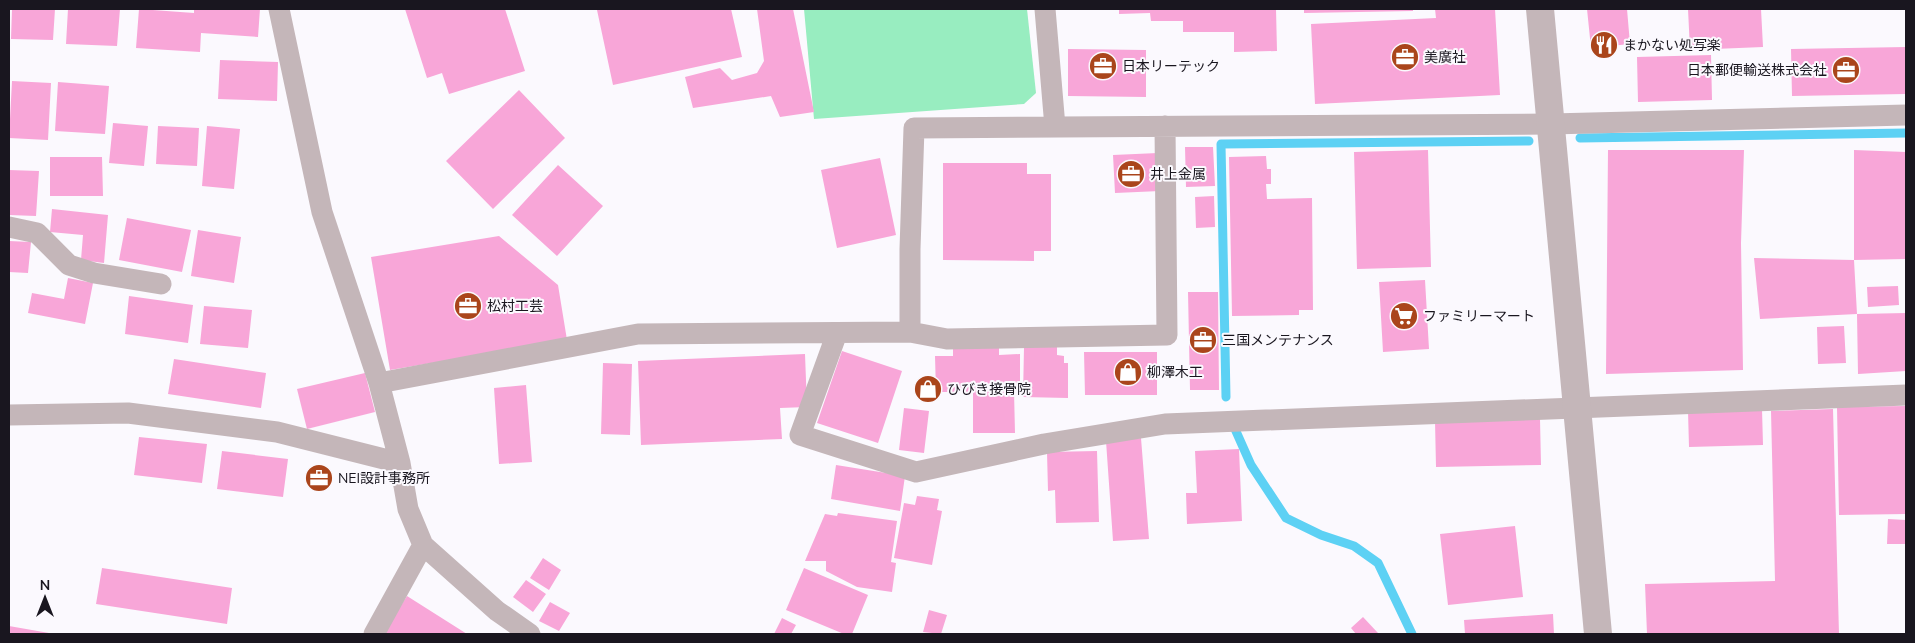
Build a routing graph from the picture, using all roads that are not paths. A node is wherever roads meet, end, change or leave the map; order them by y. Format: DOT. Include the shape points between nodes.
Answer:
graph roads {
  1 [pos="279,9"];
  2 [pos="1045,9"];
  3 [pos="1540,9"];
  4 [pos="1906,115"];
  5 [pos="1550,124"];
  6 [pos="1165,126"];
  7 [pos="1055,127"];
  8 [pos="9,227"];
  9 [pos="161,284"];
  10 [pos="910,332"];
  11 [pos="837,333"];
  12 [pos="379,383"];
  13 [pos="1906,395"];
  14 [pos="1578,408"];
  15 [pos="9,415"];
  16 [pos="400,463"];
  17 [pos="423,545"];
  18 [pos="374,634"];
  19 [pos="530,634"];
  20 [pos="1598,634"];
  1 -- 12 [label="street" via="322,212"];
  2 -- 7 [label="street"];
  3 -- 5 [label="street"];
  4 -- 5 [label="street"];
  5 -- 6 [label="street"];
  5 -- 14 [label="street"];
  6 -- 7 [label="street"];
  6 -- 10 [label="street" via="1167,335 947,339"];
  7 -- 10 [label="street" via="914,128"];
  8 -- 9 [label="street" via="37,233 69,265 94,273"];
  10 -- 11 [label="street"];
  11 -- 12 [label="street" via="638,334"];
  11 -- 14 [label="street" via="800,435 916,472 1044,444 1164,424"];
  12 -- 16 [label="street"];
  13 -- 14 [label="street"];
  14 -- 20 [label="street"];
  15 -- 16 [label="street" via="147,415 277,432"];
  16 -- 17 [label="street" via="408,509"];
  17 -- 18 [label="street"];
  17 -- 19 [label="street" via="497,611"];
}
